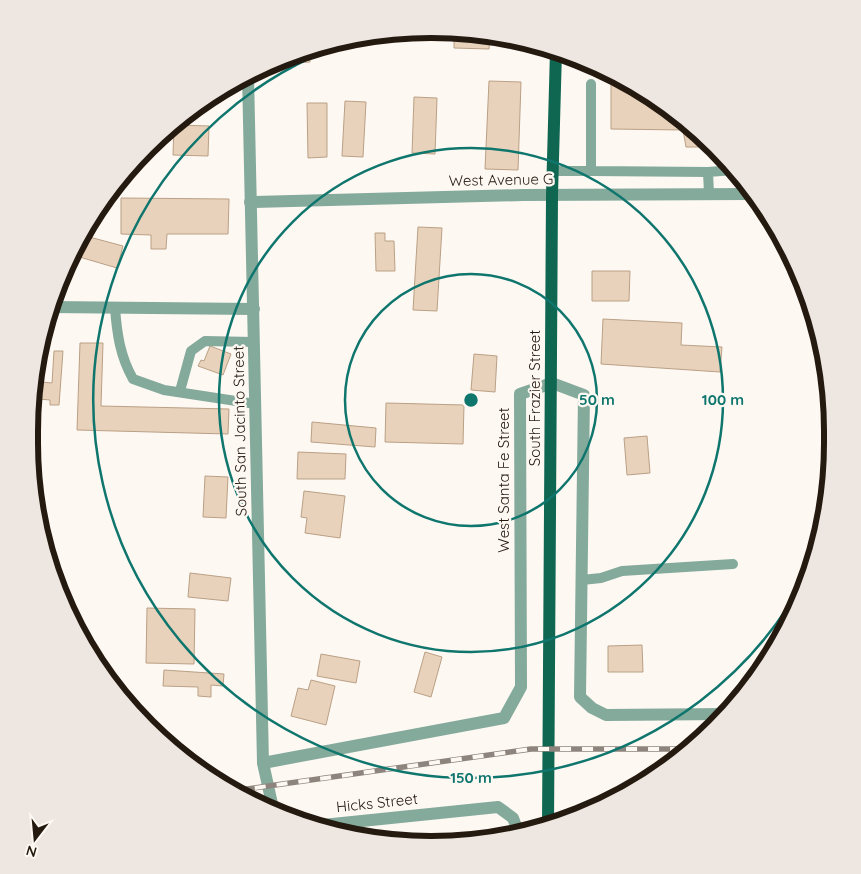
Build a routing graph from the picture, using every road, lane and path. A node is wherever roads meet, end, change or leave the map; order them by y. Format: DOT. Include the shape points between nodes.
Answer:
graph roads {
  1 [pos="556,58"];
  2 [pos="248,83"];
  3 [pos="591,84"];
  4 [pos="552,171"];
  5 [pos="591,171"];
  6 [pos="726,171"];
  7 [pos="708,172"];
  8 [pos="709,194"];
  9 [pos="744,194"];
  10 [pos="552,195"];
  11 [pos="250,202"];
  12 [pos="57,307"];
  13 [pos="116,308"];
  14 [pos="254,309"];
  15 [pos="254,342"];
  16 [pos="552,383"];
  17 [pos="180,391"];
  18 [pos="256,404"];
  19 [pos="733,564"];
  20 [pos="582,580"];
  21 [pos="715,714"];
  22 [pos="263,763"];
  23 [pos="271,803"];
  24 [pos="548,818"];
  25 [pos="333,824"];
  26 [pos="516,827"];
  1 -- 4 [label="main road, South Frazier Street"];
  2 -- 11 [label="street, South San Jacinto Street"];
  3 -- 5 [label="lane"];
  4 -- 5 [label="lane"];
  4 -- 10 [label="main road, South Frazier Street"];
  5 -- 7 [label="lane"];
  6 -- 7 [label="lane"];
  7 -- 8 [label="lane"];
  8 -- 9 [label="street, West Avenue G"];
  8 -- 10 [label="street, West Avenue G"];
  10 -- 11 [label="street, West Avenue G"];
  10 -- 16 [label="main road, South Frazier Street"];
  11 -- 14 [label="street, South San Jacinto Street"];
  12 -- 13 [label="street"];
  13 -- 14 [label="street"];
  13 -- 17 [label="lane" via="118,340 125,366 133,379 164,390"];
  14 -- 15 [label="street, South San Jacinto Street"];
  15 -- 17 [label="lane" via="205,341 192,351"];
  15 -- 18 [label="street, South San Jacinto Street"];
  16 -- 20 [label="street" via="584,394"];
  16 -- 22 [label="street, West Santa Fe Street" via="520,394 521,687 504,718"];
  16 -- 24 [label="main road, South Frazier Street"];
  17 -- 18 [label="lane"];
  18 -- 22 [label="street, South San Jacinto Street"];
  19 -- 20 [label="lane" via="622,572"];
  20 -- 21 [label="street" via="580,697 592,708 606,714"];
  22 -- 23 [label="street, South San Jacinto Street"];
  25 -- 26 [label="street, Hicks Street" via="498,807 513,818"];
}
